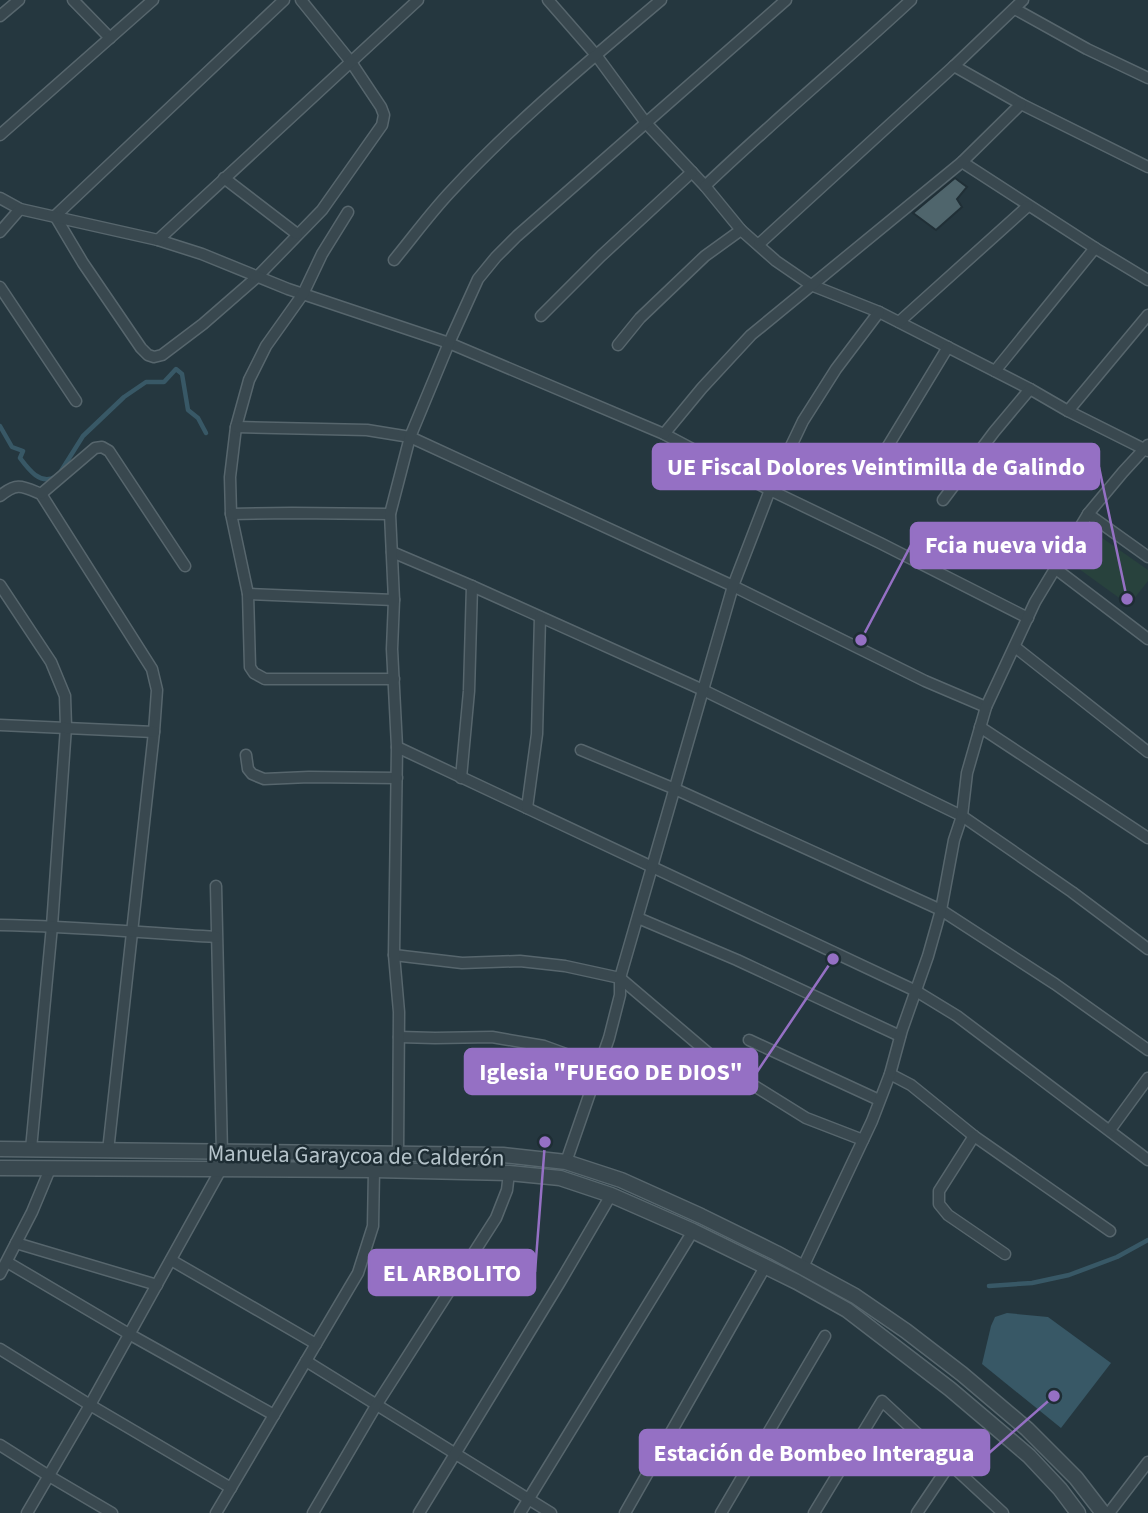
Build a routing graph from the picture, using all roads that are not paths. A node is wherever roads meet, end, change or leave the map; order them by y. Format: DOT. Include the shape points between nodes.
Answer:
graph roads {
  1 [pos="19,0"];
  2 [pos="73,0"];
  3 [pos="153,0"];
  4 [pos="284,0"];
  5 [pos="301,0"];
  6 [pos="418,0"];
  7 [pos="548,0"];
  8 [pos="661,0"];
  9 [pos="786,0"];
  10 [pos="911,0"];
  11 [pos="1023,0"];
  12 [pos="1015,9"];
  13 [pos="0,16"];
  14 [pos="110,38"];
  15 [pos="596,55"];
  16 [pos="351,62"];
  17 [pos="954,66"];
  18 [pos="1148,78"];
  19 [pos="1021,104"];
  20 [pos="646,123"];
  21 [pos="0,135"];
  22 [pos="962,162"];
  23 [pos="1148,167"];
  24 [pos="692,172"];
  25 [pos="224,178"];
  26 [pos="705,186"];
  27 [pos="0,198"];
  28 [pos="1028,206"];
  29 [pos="20,209"];
  30 [pos="348,212"];
  31 [pos="55,216"];
  32 [pos="741,230"];
  33 [pos="0,233"];
  34 [pos="297,234"];
  35 [pos="158,240"];
  36 [pos="759,244"];
  37 [pos="1095,248"];
  38 [pos="394,260"];
  39 [pos="262,279"];
  40 [pos="1148,280"];
  41 [pos="811,285"];
  42 [pos="0,287"];
  43 [pos="303,294"];
  44 [pos="879,313"];
  45 [pos="1148,315"];
  46 [pos="541,316"];
  47 [pos="899,322"];
  48 [pos="449,343"];
  49 [pos="618,345"];
  50 [pos="948,347"];
  51 [pos="995,371"];
  52 [pos="1030,389"];
  53 [pos="76,401"];
  54 [pos="1068,411"];
  55 [pos="236,427"];
  56 [pos="664,434"];
  57 [pos="410,437"];
  58 [pos="1147,449"];
  59 [pos="874,469"];
  60 [pos="770,490"];
  61 [pos="41,494"];
  62 [pos="0,496"];
  63 [pos="943,500"];
  64 [pos="231,514"];
  65 [pos="390,514"];
  66 [pos="1088,514"];
  67 [pos="392,552"];
  68 [pos="1148,557"];
  69 [pos="185,566"];
  70 [pos="1056,569"];
  71 [pos="0,585"];
  72 [pos="472,586"];
  73 [pos="733,586"];
  74 [pos="248,594"];
  75 [pos="394,600"];
  76 [pos="540,617"];
  77 [pos="1028,618"];
  78 [pos="1148,639"];
  79 [pos="1015,647"];
  80 [pos="394,680"];
  81 [pos="703,690"];
  82 [pos="986,707"];
  83 [pos="0,725"];
  84 [pos="66,727"];
  85 [pos="980,727"];
  86 [pos="154,732"];
  87 [pos="397,747"];
  88 [pos="581,750"];
  89 [pos="1148,752"];
  90 [pos="246,755"];
  91 [pos="397,778"];
  92 [pos="461,778"];
  93 [pos="675,789"];
  94 [pos="527,808"];
  95 [pos="962,816"];
  96 [pos="1148,838"];
  97 [pos="653,868"];
  98 [pos="216,886"];
  99 [pos="941,911"];
  100 [pos="638,918"];
  101 [pos="0,925"];
  102 [pos="52,926"];
  103 [pos="131,933"];
  104 [pos="216,937"];
  105 [pos="1148,949"];
  106 [pos="394,956"];
  107 [pos="620,978"];
  108 [pos="916,991"];
  109 [pos="900,1036"];
  110 [pos="399,1037"];
  111 [pos="749,1041"];
  112 [pos="1148,1050"];
  113 [pos="599,1066"];
  114 [pos="890,1074"];
  115 [pos="1148,1078"];
  116 [pos="878,1100"];
  117 [pos="1110,1130"];
  118 [pos="974,1136"];
  119 [pos="861,1142"];
  120 [pos="0,1149"];
  121 [pos="31,1150"];
  122 [pos="108,1151"];
  123 [pos="222,1153"];
  124 [pos="398,1154"];
  125 [pos="1148,1160"];
  126 [pos="566,1162"];
  127 [pos="0,1168"];
  128 [pos="50,1169"];
  129 [pos="374,1170"];
  130 [pos="220,1171"];
  131 [pos="509,1173"];
  132 [pos="611,1195"];
  133 [pos="693,1231"];
  134 [pos="1110,1231"];
  135 [pos="16,1243"];
  136 [pos="1005,1254"];
  137 [pos="170,1260"];
  138 [pos="7,1262"];
  139 [pos="765,1267"];
  140 [pos="803,1267"];
  141 [pos="0,1274"];
  142 [pos="157,1285"];
  143 [pos="129,1334"];
  144 [pos="824,1336"];
  145 [pos="316,1344"];
  146 [pos="0,1349"];
  147 [pos="306,1361"];
  148 [pos="377,1404"];
  149 [pos="90,1405"];
  150 [pos="275,1415"];
  151 [pos="0,1446"];
  152 [pos="456,1453"];
  153 [pos="1148,1462"];
  154 [pos="950,1464"];
  155 [pos="49,1476"];
  156 [pos="231,1488"];
  157 [pos="529,1499"];
  158 [pos="27,1513"];
  159 [pos="112,1513"];
  160 [pos="216,1513"];
  161 [pos="313,1513"];
  162 [pos="419,1513"];
  163 [pos="520,1513"];
  164 [pos="551,1513"];
  165 [pos="625,1513"];
  166 [pos="721,1513"];
  167 [pos="814,1513"];
  168 [pos="917,1513"];
  169 [pos="1003,1513"];
  170 [pos="1078,1513"];
  171 [pos="1102,1513"];
  172 [pos="1109,1513"];
  1 -- 13 [label="street"];
  2 -- 14 [label="street"];
  3 -- 14 [label="street"];
  4 -- 31 [label="street"];
  5 -- 16 [label="street"];
  6 -- 16 [label="street"];
  7 -- 15 [label="street"];
  8 -- 15 [label="street"];
  9 -- 20 [label="street"];
  10 -- 26 [label="street"];
  11 -- 12 [label="street"];
  12 -- 17 [label="street"];
  12 -- 18 [label="street"];
  14 -- 21 [label="street"];
  15 -- 20 [label="street"];
  15 -- 38 [label="street" via="451,191"];
  16 -- 25 [label="street"];
  16 -- 34 [label="street" via="381,107 382,125 322,210"];
  17 -- 19 [label="street"];
  17 -- 36 [label="street"];
  19 -- 22 [label="street"];
  19 -- 23 [label="street"];
  20 -- 24 [label="street"];
  20 -- 48 [label="street" via="496,257 478,279"];
  22 -- 28 [label="street"];
  22 -- 41 [label="street"];
  24 -- 26 [label="street"];
  24 -- 46 [label="street"];
  25 -- 34 [label="street"];
  25 -- 35 [label="street"];
  26 -- 32 [label="street"];
  27 -- 29 [label="street"];
  28 -- 37 [label="street"];
  28 -- 47 [label="street"];
  29 -- 31 [label="street"];
  29 -- 33 [label="street"];
  30 -- 43 [label="street"];
  31 -- 35 [label="street"];
  31 -- 39 [label="street" via="141,348 154,357"];
  32 -- 36 [label="street"];
  32 -- 49 [label="street" via="705,256"];
  34 -- 39 [label="street"];
  35 -- 39 [label="street"];
  36 -- 41 [label="street"];
  37 -- 40 [label="street"];
  37 -- 51 [label="street"];
  39 -- 43 [label="street"];
  41 -- 44 [label="street"];
  41 -- 56 [label="street" via="751,335"];
  42 -- 53 [label="street"];
  43 -- 48 [label="street"];
  43 -- 55 [label="street" via="260,357"];
  44 -- 47 [label="street"];
  44 -- 60 [label="street" via="803,421"];
  45 -- 54 [label="street"];
  47 -- 50 [label="street"];
  48 -- 56 [label="street"];
  48 -- 57 [label="street"];
  50 -- 51 [label="street"];
  50 -- 59 [label="street"];
  51 -- 52 [label="street"];
  52 -- 54 [label="street"];
  52 -- 63 [label="street"];
  54 -- 58 [label="street"];
  55 -- 57 [label="street" via="367,430"];
  55 -- 64 [label="street"];
  56 -- 60 [label="street"];
  57 -- 65 [label="street"];
  57 -- 73 [label="street"];
  58 -- 66 [label="street"];
  60 -- 73 [label="street"];
  60 -- 77 [label="street"];
  61 -- 62 [label="street" via="11,487"];
  61 -- 69 [label="street" via="102,447"];
  61 -- 86 [label="street" via="152,669 157,690"];
  64 -- 65 [label="street"];
  64 -- 74 [label="street"];
  65 -- 67 [label="street"];
  66 -- 68 [label="street"];
  66 -- 70 [label="street"];
  67 -- 72 [label="street"];
  67 -- 75 [label="street"];
  70 -- 77 [label="street"];
  70 -- 78 [label="street"];
  71 -- 84 [label="street" via="51,662 65,696"];
  72 -- 76 [label="street"];
  72 -- 92 [label="street"];
  73 -- 81 [label="street"];
  73 -- 82 [label="street"];
  74 -- 75 [label="street"];
  74 -- 80 [label="street" via="250,667 259,677"];
  75 -- 80 [label="street"];
  76 -- 81 [label="street"];
  76 -- 94 [label="street" via="537,734"];
  77 -- 79 [label="street"];
  79 -- 82 [label="street"];
  79 -- 89 [label="street"];
  80 -- 87 [label="street"];
  81 -- 93 [label="street"];
  81 -- 95 [label="street"];
  82 -- 85 [label="street"];
  83 -- 84 [label="street"];
  84 -- 86 [label="street"];
  84 -- 102 [label="street"];
  85 -- 95 [label="street"];
  85 -- 96 [label="street"];
  86 -- 103 [label="street"];
  87 -- 91 [label="street"];
  87 -- 92 [label="street"];
  88 -- 93 [label="street"];
  90 -- 91 [label="street" via="248,769 264,779"];
  91 -- 106 [label="street"];
  92 -- 94 [label="street"];
  93 -- 97 [label="street"];
  93 -- 99 [label="street"];
  94 -- 97 [label="street"];
  95 -- 99 [label="street"];
  95 -- 105 [label="street"];
  97 -- 100 [label="street"];
  97 -- 108 [label="street"];
  98 -- 104 [label="street"];
  99 -- 108 [label="street"];
  99 -- 112 [label="street"];
  100 -- 107 [label="street"];
  100 -- 109 [label="street"];
  101 -- 102 [label="street"];
  102 -- 103 [label="street"];
  102 -- 121 [label="street"];
  103 -- 104 [label="street"];
  103 -- 122 [label="street"];
  104 -- 123 [label="street"];
  106 -- 107 [label="street" via="462,963 520,961"];
  106 -- 110 [label="street"];
  107 -- 113 [label="street" via="620,995"];
  107 -- 119 [label="street" via="727,1069 806,1118"];
  108 -- 109 [label="street"];
  108 -- 117 [label="street" via="957,1016"];
  109 -- 114 [label="street"];
  110 -- 113 [label="street" via="492,1037 544,1046"];
  110 -- 124 [label="street"];
  111 -- 116 [label="street"];
  113 -- 126 [label="street"];
  114 -- 116 [label="street"];
  114 -- 118 [label="street" via="911,1085"];
  115 -- 117 [label="street"];
  116 -- 119 [label="street"];
  117 -- 125 [label="street"];
  118 -- 134 [label="street"];
  118 -- 136 [label="street" via="939,1191 939,1204"];
  119 -- 140 [label="street"];
  120 -- 121 [label="street, Manuela Garaycoa de Calderón"];
  121 -- 122 [label="street, Manuela Garaycoa de Calderón"];
  122 -- 123 [label="street, Manuela Garaycoa de Calderón"];
  123 -- 124 [label="street, Manuela Garaycoa de Calderón"];
  124 -- 126 [label="street, Manuela Garaycoa de Calderón" via="503,1155"];
  126 -- 140 [label="street, Manuela Garaycoa de Calderón" via="621,1180"];
  127 -- 128 [label="street, Manuela Garaycoa de Calderón"];
  128 -- 130 [label="street, Manuela Garaycoa de Calderón"];
  128 -- 135 [label="street"];
  129 -- 130 [label="street, Manuela Garaycoa de Calderón"];
  129 -- 131 [label="street, Manuela Garaycoa de Calderón"];
  129 -- 145 [label="street" via="373,1226 358,1273"];
  130 -- 137 [label="street"];
  131 -- 132 [label="street, Manuela Garaycoa de Calderón" via="560,1178"];
  131 -- 148 [label="street" via="496,1218"];
  132 -- 133 [label="street, Manuela Garaycoa de Calderón"];
  132 -- 152 [label="street"];
  133 -- 139 [label="street, Manuela Garaycoa de Calderón"];
  133 -- 157 [label="street"];
  135 -- 138 [label="street"];
  135 -- 142 [label="street"];
  137 -- 142 [label="street"];
  137 -- 145 [label="street"];
  138 -- 141 [label="street"];
  138 -- 143 [label="street"];
  139 -- 165 [label="street"];
  139 -- 170 [label="street, Manuela Garaycoa de Calderón" via="847,1310 950,1389 1029,1456"];
  140 -- 171 [label="street, Manuela Garaycoa de Calderón" via="855,1296 962,1374 1027,1429 1076,1478"];
  142 -- 143 [label="street"];
  143 -- 149 [label="street"];
  143 -- 150 [label="street"];
  144 -- 166 [label="street"];
  145 -- 147 [label="street"];
  146 -- 149 [label="street"];
  147 -- 148 [label="street"];
  147 -- 150 [label="street"];
  148 -- 152 [label="street"];
  148 -- 161 [label="street"];
  149 -- 155 [label="street"];
  149 -- 156 [label="street"];
  150 -- 156 [label="street"];
  151 -- 155 [label="street"];
  152 -- 157 [label="street"];
  152 -- 162 [label="street"];
  153 -- 172 [label="street"];
  154 -- 167 [label="street" via="882,1401"];
  154 -- 168 [label="street"];
  154 -- 169 [label="street"];
  155 -- 158 [label="street"];
  155 -- 159 [label="street"];
  156 -- 160 [label="street"];
  157 -- 163 [label="street"];
  157 -- 164 [label="street"];
}
